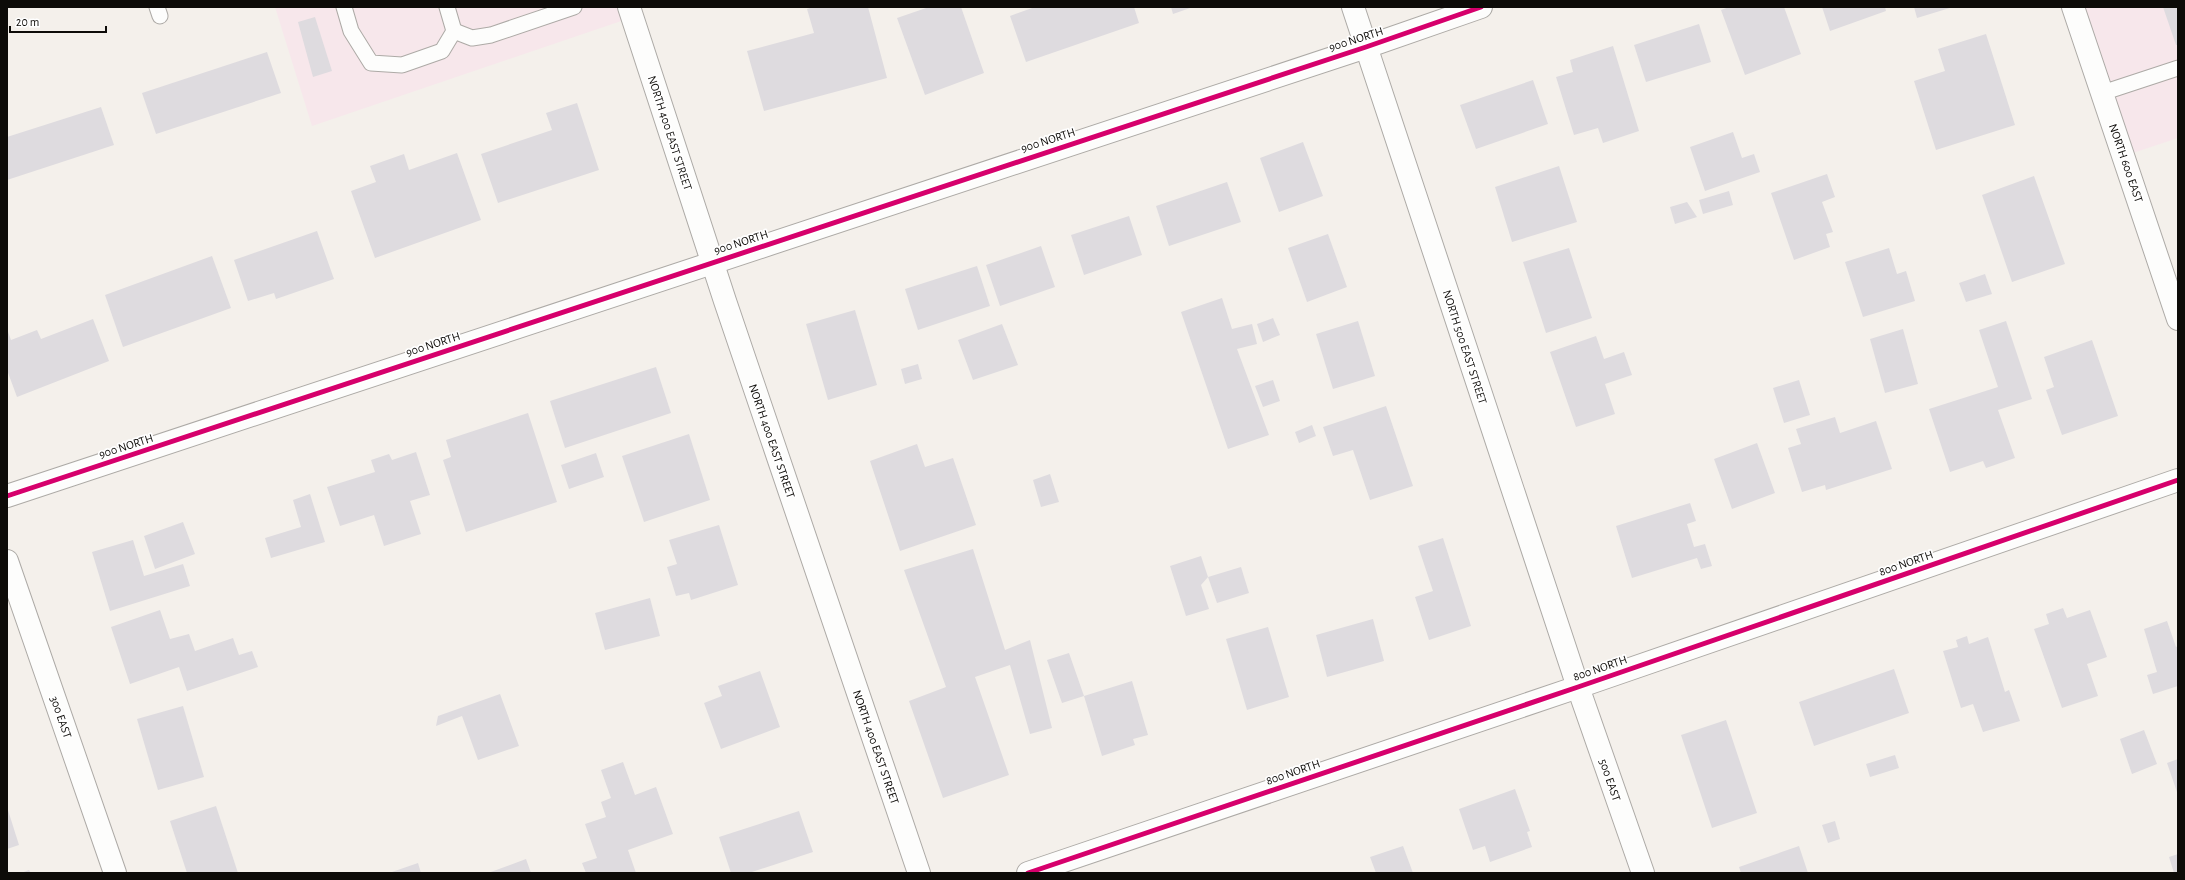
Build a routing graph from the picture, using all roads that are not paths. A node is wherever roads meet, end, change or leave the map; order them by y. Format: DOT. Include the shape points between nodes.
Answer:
graph roads {
  1 [pos="344,7"];
  2 [pos="447,7"];
  3 [pos="574,7"];
  4 [pos="629,7"];
  5 [pos="1353,7"];
  6 [pos="1481,7"];
  7 [pos="2073,7"];
  8 [pos="533,14"];
  9 [pos="454,31"];
  10 [pos="1366,47"];
  11 [pos="2178,68"];
  12 [pos="2102,93"];
  13 [pos="712,262"];
  14 [pos="2178,319"];
  15 [pos="2178,480"];
  16 [pos="7,496"];
  17 [pos="7,562"];
  18 [pos="1578,687"];
  19 [pos="115,873"];
  20 [pos="919,873"];
  21 [pos="1028,873"];
  22 [pos="1643,873"];
  1 -- 9 [label="lane" via="351,31 371,63 402,65 442,51"];
  2 -- 9 [label="lane"];
  3 -- 8 [label="lane"];
  4 -- 13 [label="street, NORTH 400 EAST STREET"];
  5 -- 10 [label="street, NORTH 500 EAST STREET"];
  6 -- 10 [label="street, 900 NORTH"];
  7 -- 12 [label="street, NORTH 600 EAST"];
  8 -- 9 [label="lane" via="491,35 472,38"];
  10 -- 13 [label="street, 900 NORTH"];
  10 -- 18 [label="street, NORTH 500 EAST STREET"];
  11 -- 12 [label="lane"];
  12 -- 14 [label="street, NORTH 600 EAST"];
  13 -- 16 [label="street, 900 NORTH"];
  13 -- 20 [label="street, NORTH 400 EAST STREET"];
  15 -- 18 [label="street, 800 NORTH"];
  17 -- 19 [label="street, 300 EAST"];
  18 -- 21 [label="street, 800 NORTH"];
  18 -- 22 [label="street, 500 EAST"];
}
